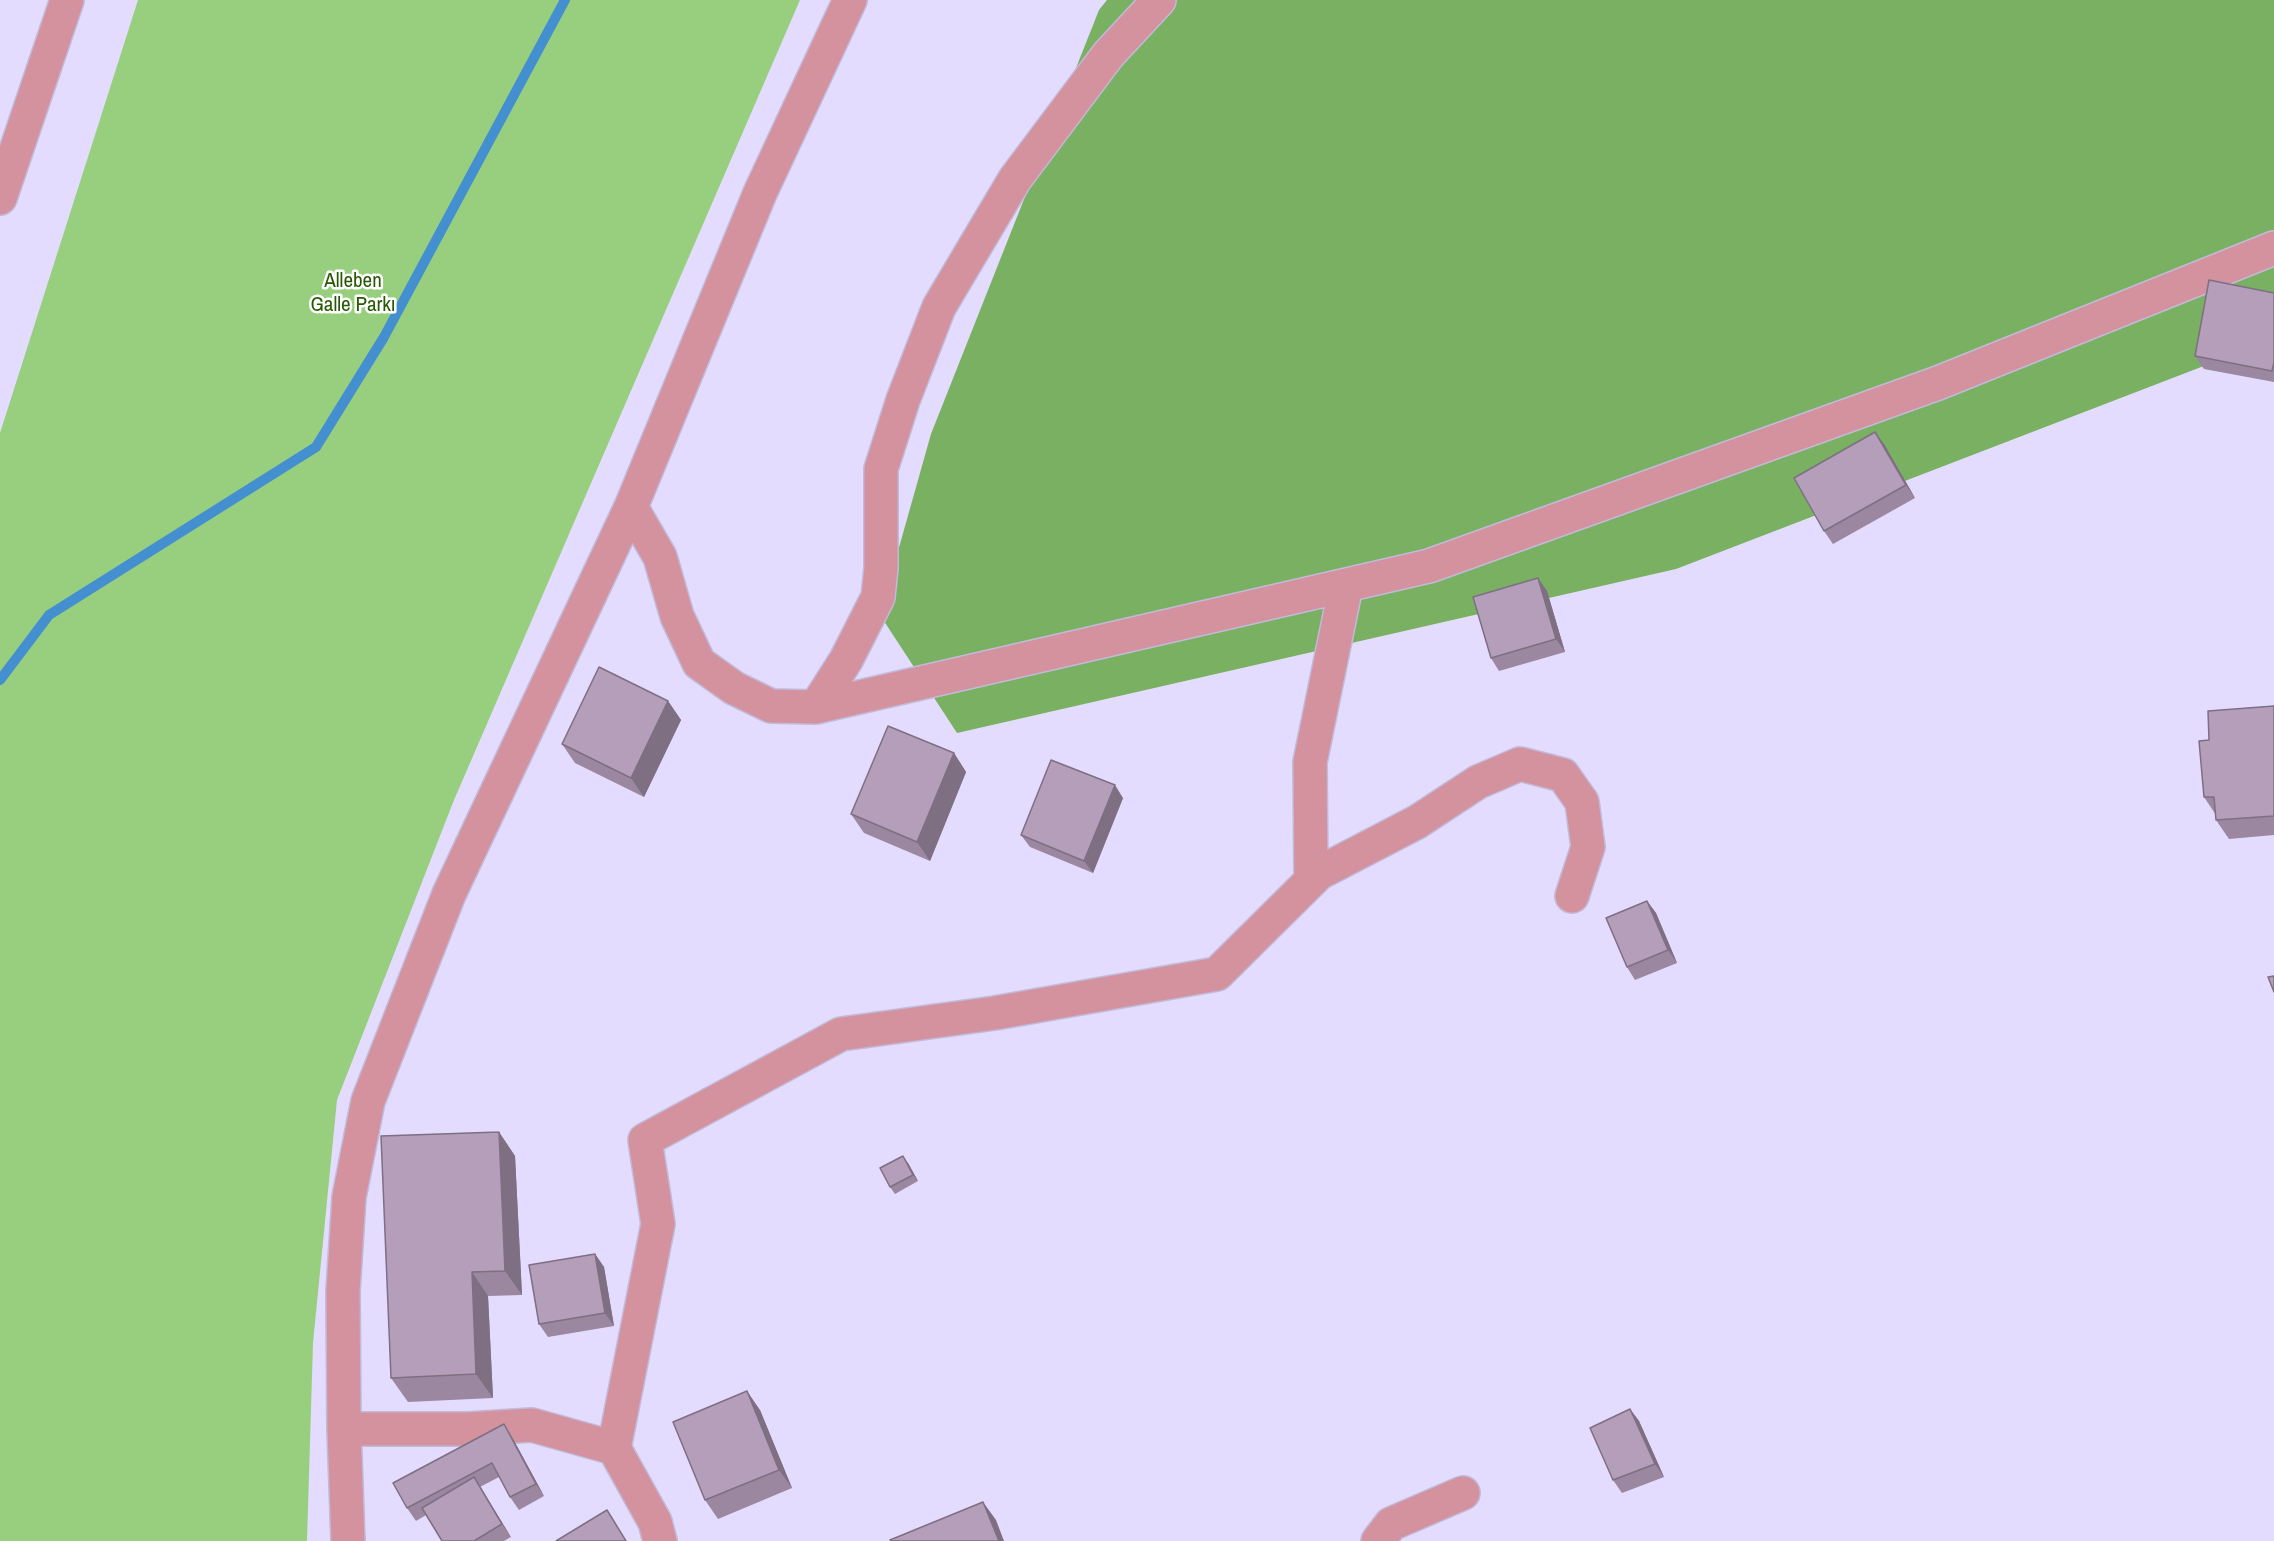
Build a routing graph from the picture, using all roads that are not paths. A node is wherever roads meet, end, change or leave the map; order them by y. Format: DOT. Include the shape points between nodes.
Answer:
graph roads {
  1 [pos="67,0"];
  2 [pos="850,0"];
  3 [pos="1159,0"];
  4 [pos="0,198"];
  5 [pos="2274,248"];
  6 [pos="631,507"];
  7 [pos="1346,586"];
  8 [pos="816,707"];
  9 [pos="1315,877"];
  10 [pos="1572,896"];
  11 [pos="344,1429"];
  12 [pos="614,1448"];
  13 [pos="1463,1492"];
  14 [pos="348,1541"];
  15 [pos="660,1541"];
  16 [pos="1378,1541"];
  1 -- 4 [label="street"];
  2 -- 6 [label="street" via="760,193"];
  3 -- 8 [label="street" via="1108,55 1015,179 939,308 881,469 878,597 846,660"];
  5 -- 7 [label="street" via="1938,383 1429,566"];
  6 -- 8 [label="street" via="660,557 677,616 699,663 734,688 771,706"];
  6 -- 11 [label="street" via="450,894 368,1101 349,1197 343,1292"];
  7 -- 8 [label="street"];
  7 -- 9 [label="street" via="1310,762"];
  9 -- 10 [label="street" via="1418,822 1478,782 1520,764 1563,775 1582,802 1588,847"];
  9 -- 12 [label="street" via="1217,975 995,1013 841,1034 645,1140 658,1224"];
  11 -- 12 [label="street" via="532,1425"];
  11 -- 14 [label="street"];
  12 -- 15 [label="street" via="655,1522"];
  13 -- 16 [label="street" via="1391,1524"];
}
